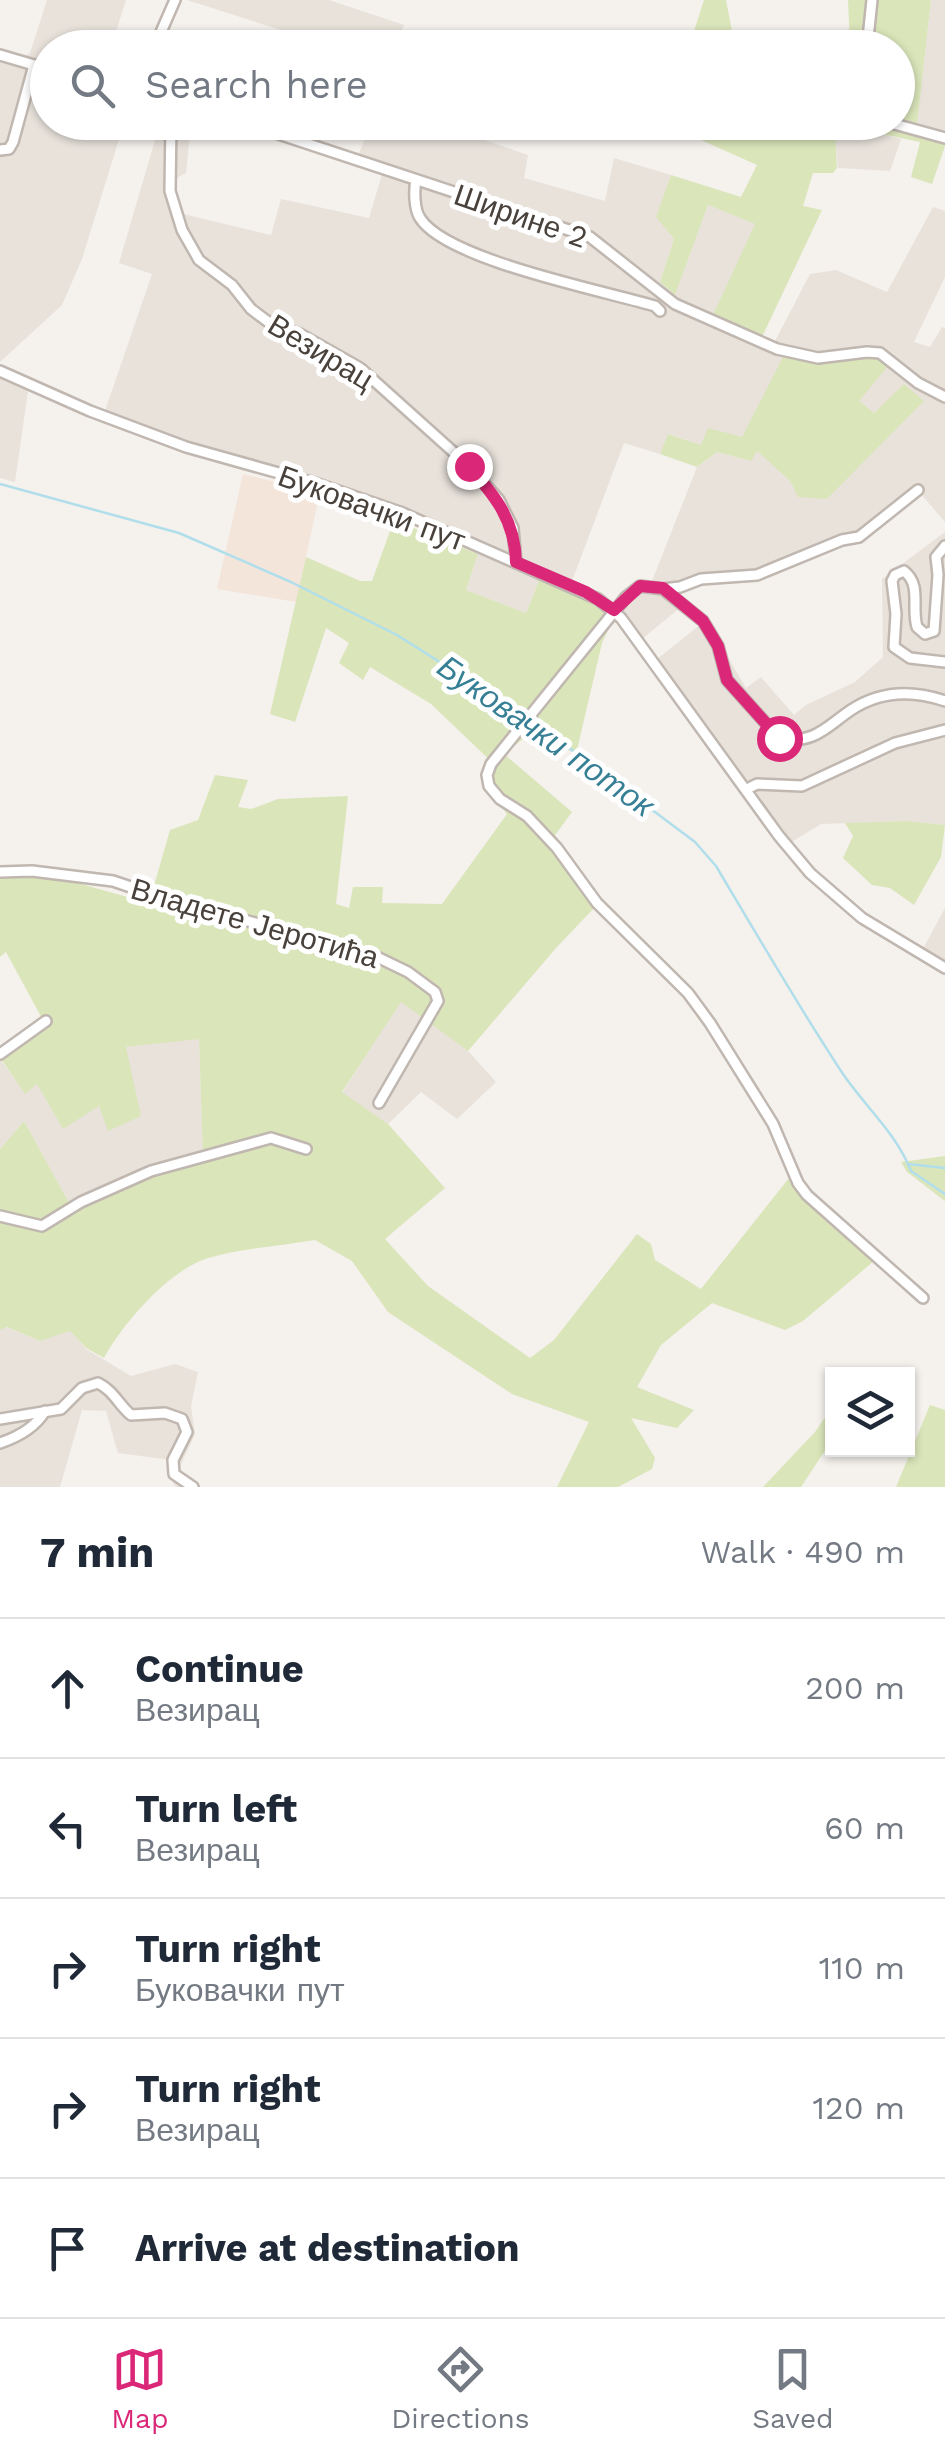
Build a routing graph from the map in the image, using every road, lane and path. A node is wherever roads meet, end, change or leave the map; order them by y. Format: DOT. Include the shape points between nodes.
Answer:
graph roads {
  1 [pos="174,0"];
  2 [pos="872,0"];
  3 [pos="162,30"];
  4 [pos="869,30"];
  5 [pos="0,56"];
  6 [pos="30,63"];
  7 [pos="30,80"];
  8 [pos="915,130"];
  9 [pos="945,138"];
  10 [pos="171,140"];
  11 [pos="296,140"];
  12 [pos="0,150"];
  13 [pos="416,180"];
  14 [pos="660,311"];
  15 [pos="0,371"];
  16 [pos="945,397"];
  17 [pos="918,490"];
  18 [pos="945,546"];
  19 [pos="516,562"];
  20 [pos="663,588"];
  21 [pos="614,610"];
  22 [pos="945,662"];
  23 [pos="945,701"];
  24 [pos="945,730"];
  25 [pos="748,789"];
  26 [pos="0,872"];
  27 [pos="945,968"];
  28 [pos="46,1021"];
  29 [pos="0,1054"];
  30 [pos="379,1103"];
  31 [pos="306,1149"];
  32 [pos="0,1216"];
  33 [pos="923,1298"];
  34 [pos="45,1412"];
  35 [pos="0,1419"];
  36 [pos="0,1444"];
  37 [pos="193,1487"];
  1 -- 3 [label="street"];
  2 -- 4 [label="street"];
  5 -- 6 [label="street"];
  7 -- 12 [label="street" via="14,142"];
  8 -- 9 [label="street"];
  10 -- 19 [label="street, Везирац" via="172,201 200,260 272,324 360,368 469,466 513,528"];
  11 -- 13 [label="street, Ширине 2"];
  13 -- 14 [label="street" via="420,218 467,251"];
  13 -- 16 [label="street, Ширине 2" via="590,237 674,304 777,349 818,358 880,354"];
  15 -- 19 [label="street, Буковачки пут" via="186,446 400,512"];
  17 -- 20 [label="street" via="859,536 758,575"];
  18 -- 22 [label="street" via="936,556 934,631 917,627 909,574 900,572 892,581 894,647 910,658"];
  19 -- 21 [label="street, Буковачки пут"];
  20 -- 21 [label="street" via="640,586"];
  20 -- 23 [label="street" via="703,621 727,680 779,738 817,734 881,697 900,693"];
  21 -- 25 [label="street, Буковачки пут"];
  21 -- 33 [label="street" via="491,764 489,786 528,816 596,903 688,994 764,1109 807,1195"];
  24 -- 25 [label="street" via="895,743 802,786"];
  25 -- 27 [label="street, Буковачки пут" via="791,852 836,897"];
  26 -- 30 [label="street, Владете Јеротића" via="112,881 408,972 436,992 438,1001"];
  28 -- 29 [label="street"];
  31 -- 32 [label="street" via="271,1138 151,1171 42,1226"];
  34 -- 35 [label="street"];
  34 -- 36 [label="street"];
  34 -- 37 [label="street" via="98,1384 131,1414 182,1419 187,1432 173,1460 174,1474"];
}
